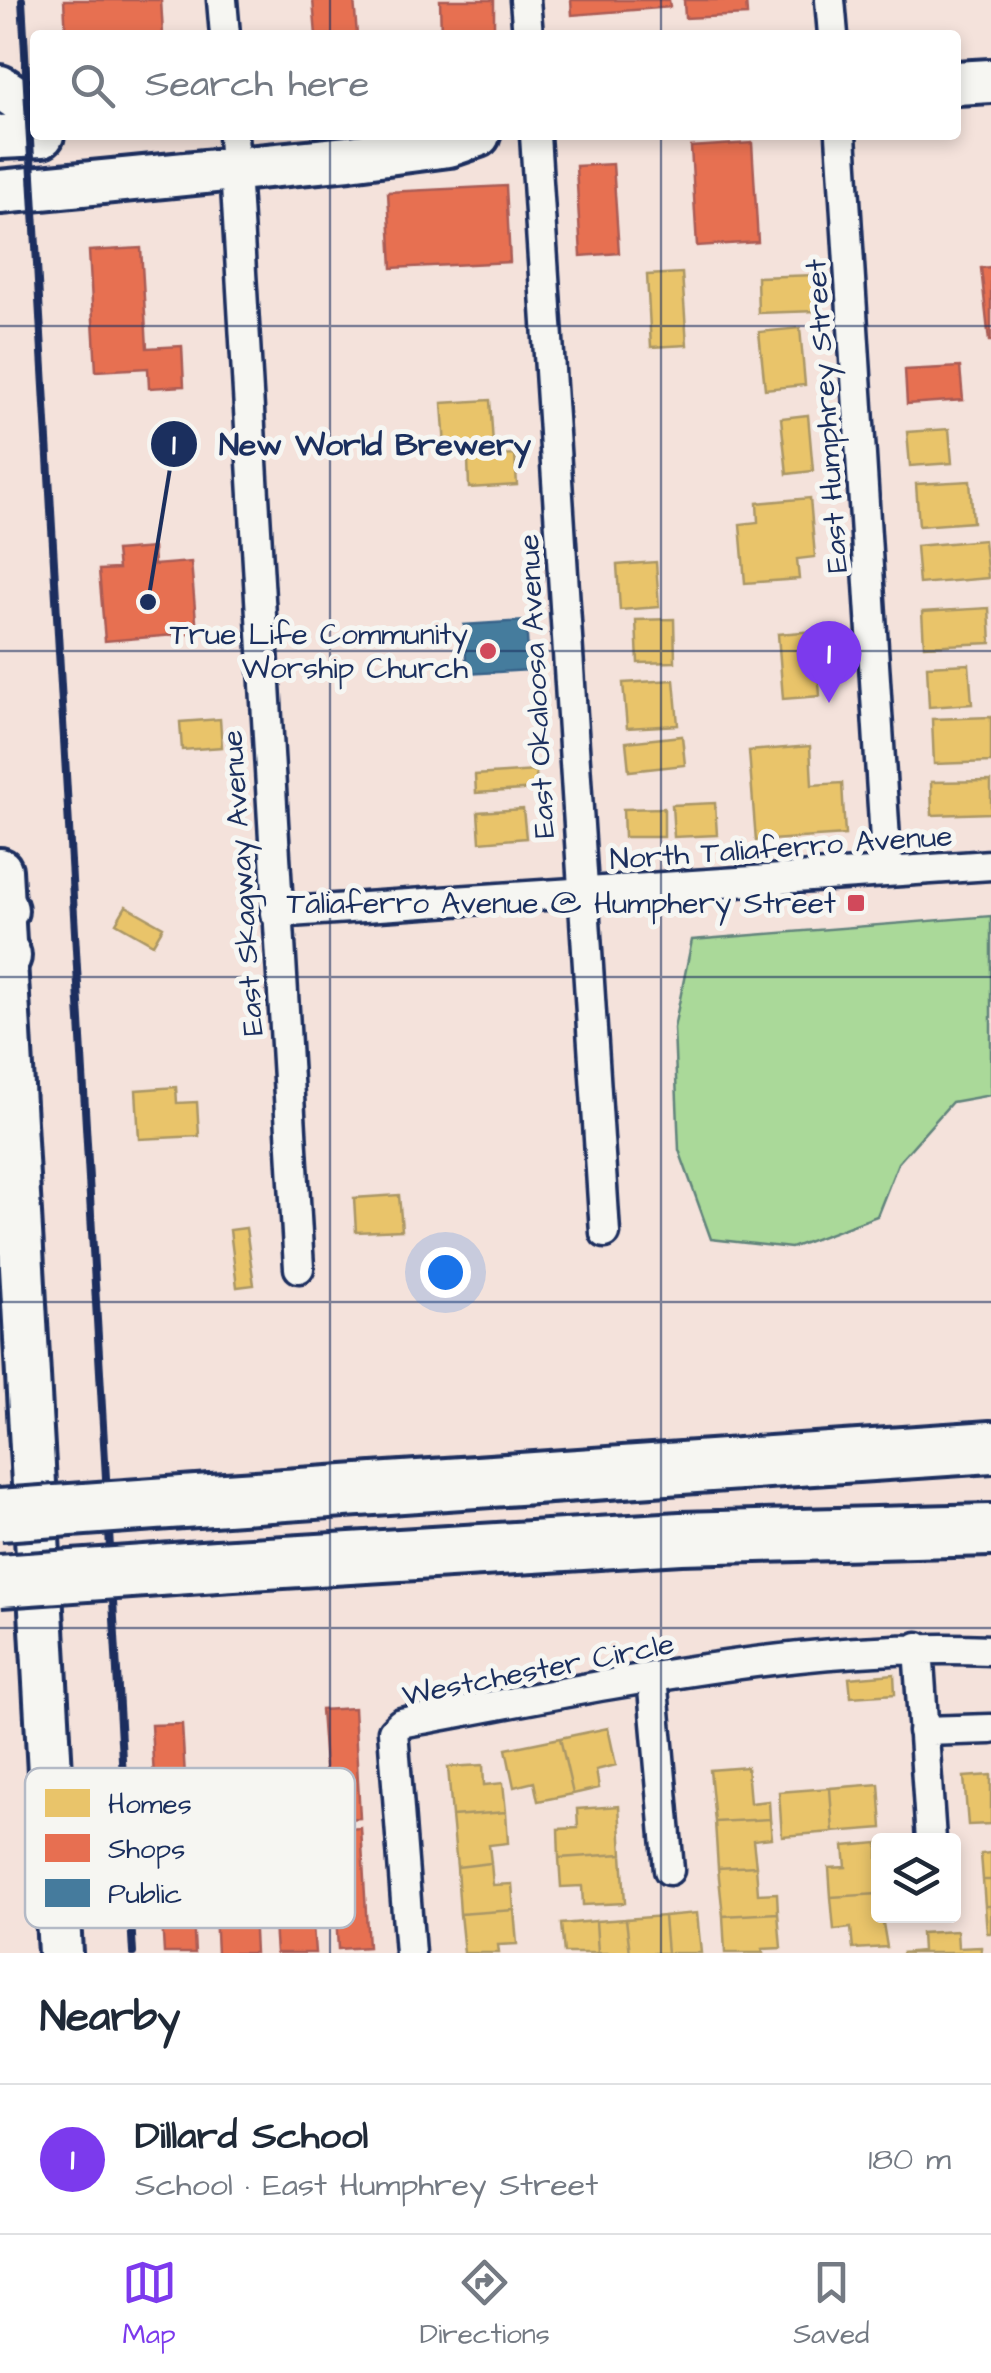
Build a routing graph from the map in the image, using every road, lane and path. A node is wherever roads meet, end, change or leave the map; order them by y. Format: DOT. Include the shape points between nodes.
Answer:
graph roads {
  1 [pos="222,0"];
  2 [pos="525,0"];
  3 [pos="830,0"];
  4 [pos="225,30"];
  5 [pos="528,30"];
  6 [pos="833,30"];
  7 [pos="991,81"];
  8 [pos="961,83"];
  9 [pos="0,87"];
  10 [pos="30,107"];
  11 [pos="30,136"];
  12 [pos="0,137"];
  13 [pos="462,140"];
  14 [pos="535,140"];
  15 [pos="841,140"];
  16 [pos="232,153"];
  17 [pos="0,192"];
  18 [pos="991,865"];
  19 [pos="887,872"];
  20 [pos="581,894"];
  21 [pos="276,913"];
  22 [pos="1,920"];
  23 [pos="604,1233"];
  24 [pos="300,1268"];
  25 [pos="991,1446"];
  26 [pos="0,1514"];
  27 [pos="991,1530"];
  28 [pos="0,1581"];
  29 [pos="918,1647"];
  30 [pos="991,1650"];
  31 [pos="652,1677"];
  32 [pos="991,1728"];
  33 [pos="924,1731"];
  34 [pos="49,1768"];
  35 [pos="931,1833"];
  36 [pos="669,1870"];
  37 [pos="59,1928"];
  38 [pos="60,1953"];
  39 [pos="410,1953"];
  1 -- 4 [label="street"];
  2 -- 5 [label="street"];
  3 -- 6 [label="street"];
  7 -- 8 [label="main road"];
  9 -- 10 [label="main road"];
  11 -- 12 [label="main road"];
  13 -- 16 [label="main road"];
  14 -- 20 [label="street, East Okaloosa Avenue"];
  15 -- 19 [label="street, East Humphrey Street"];
  16 -- 17 [label="main road"];
  16 -- 21 [label="street, East Skagway Avenue"];
  18 -- 19 [label="street, North Taliaferro Avenue"];
  19 -- 20 [label="street, North Taliaferro Avenue"];
  20 -- 21 [label="street, North Taliaferro Avenue"];
  20 -- 23 [label="street, East Okaloosa Avenue"];
  21 -- 24 [label="street, East Skagway Avenue"];
  22 -- 34 [label="main road"];
  25 -- 26 [label="highway, bridge"];
  27 -- 28 [label="highway, bridge" via="681,1538"];
  29 -- 30 [label="street, Westchester Circle"];
  29 -- 31 [label="street, Westchester Circle"];
  29 -- 33 [label="street"];
  31 -- 36 [label="street"];
  31 -- 39 [label="street, Westchester Circle" via="401,1723 393,1731"];
  32 -- 33 [label="street"];
  33 -- 35 [label="street"];
  37 -- 38 [label="main road"];
}
